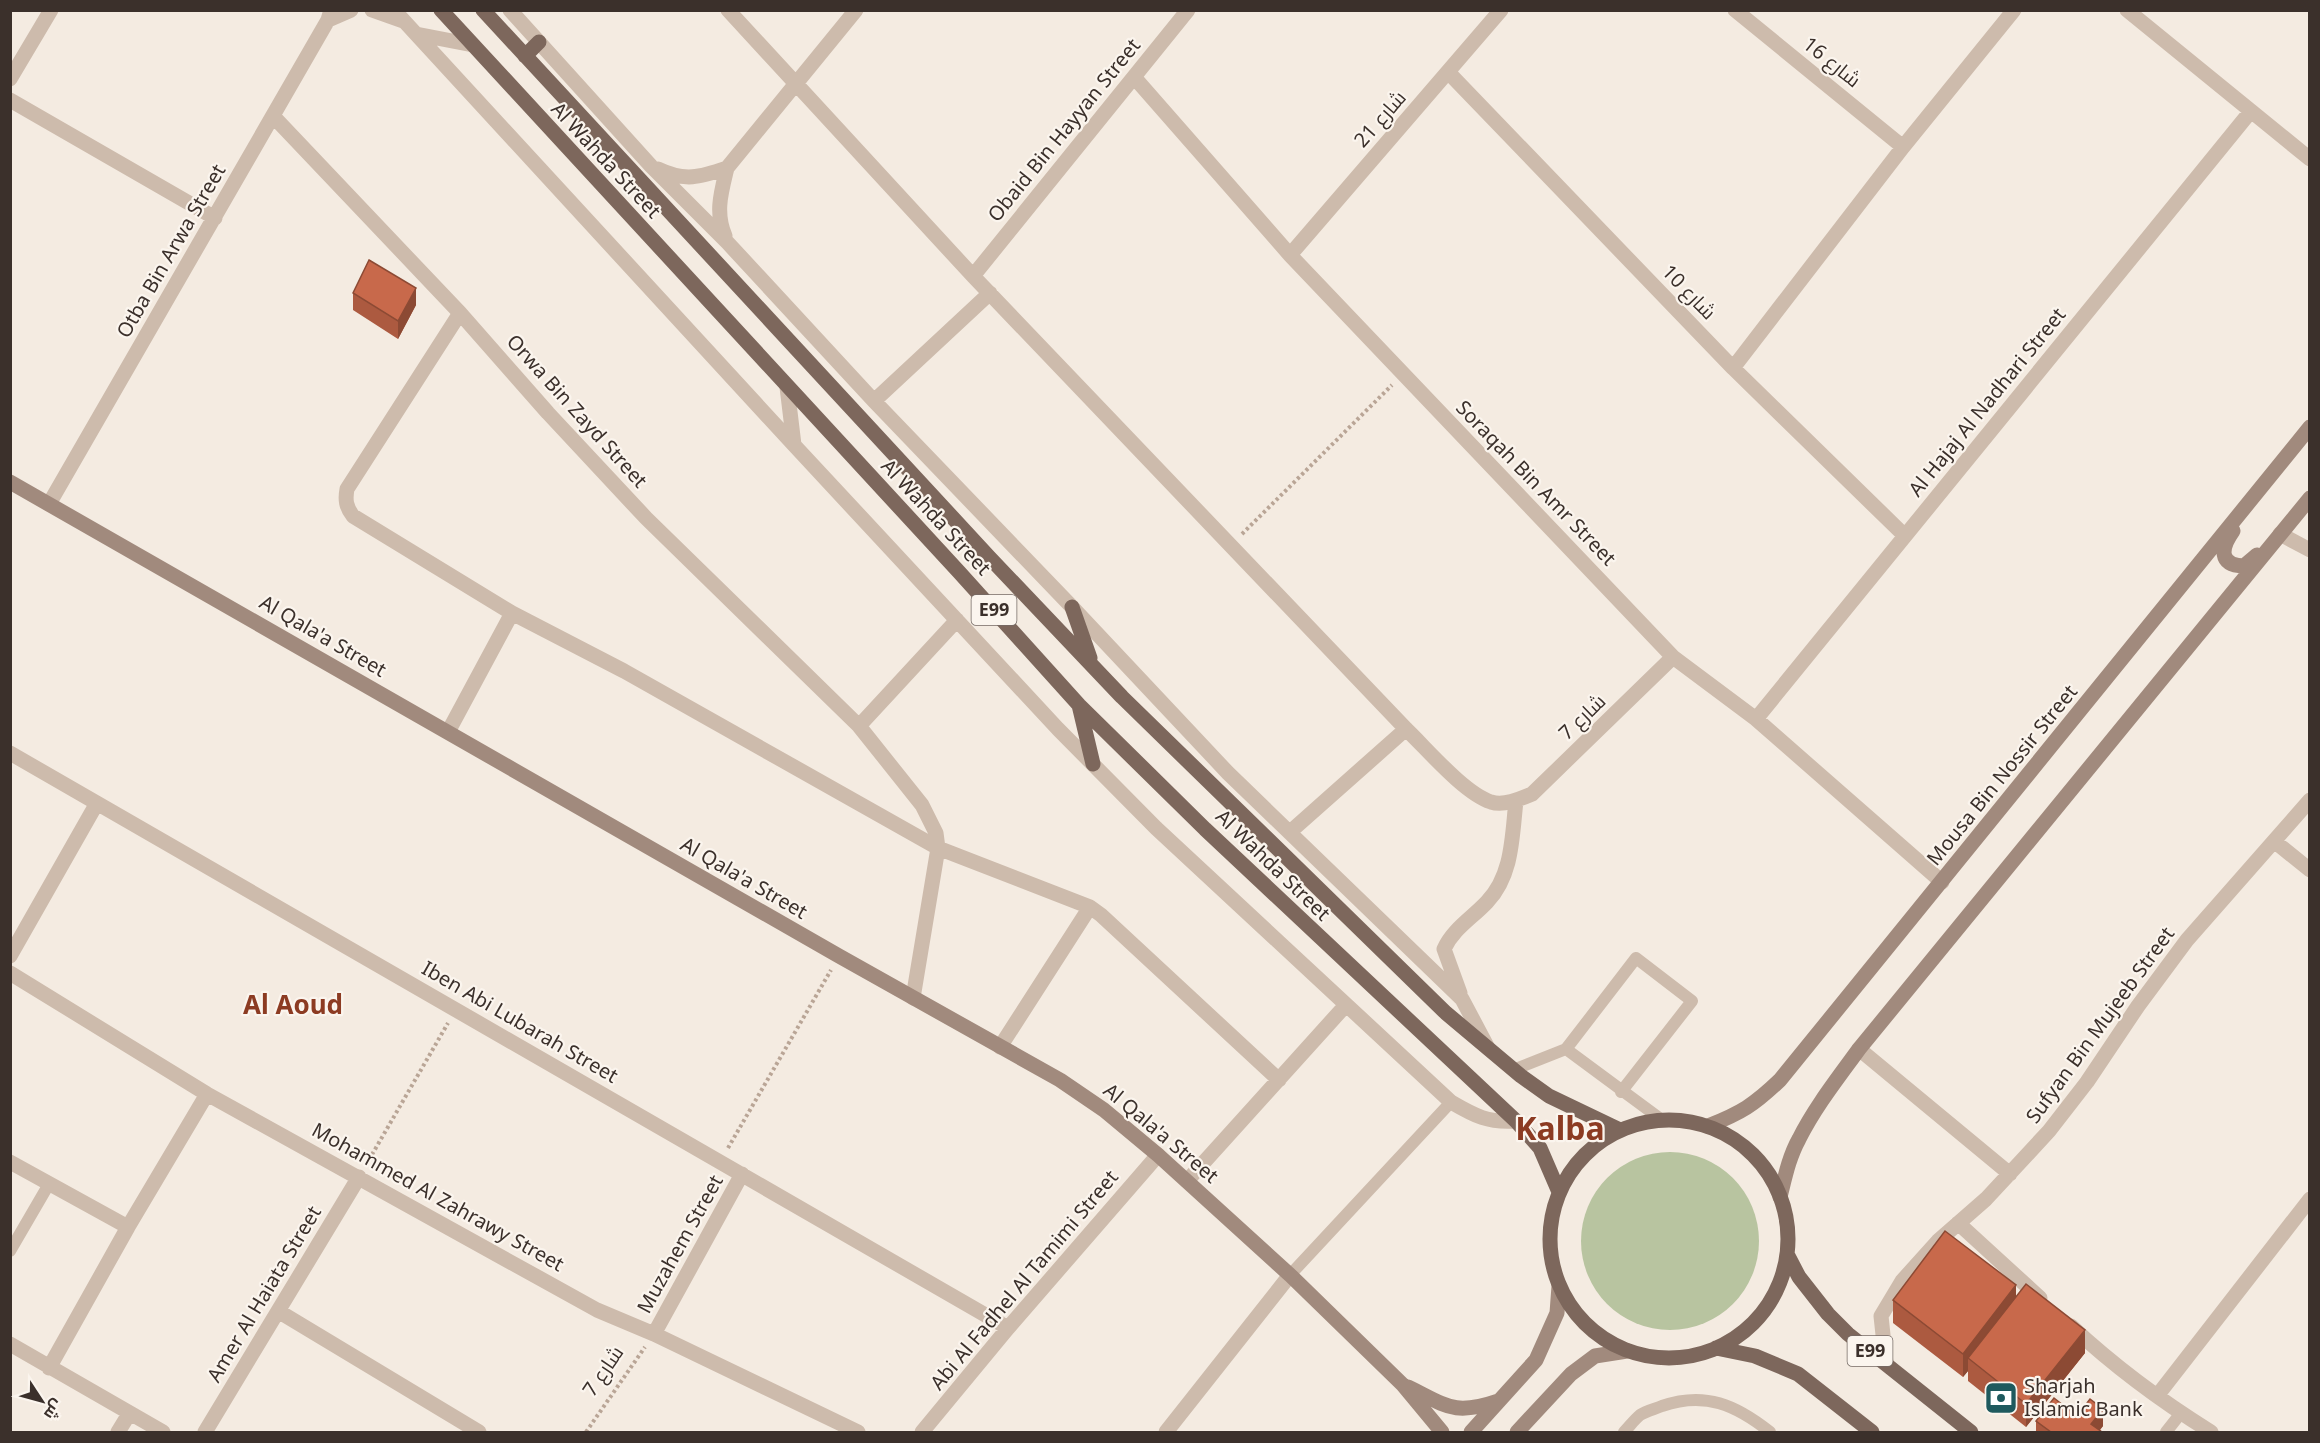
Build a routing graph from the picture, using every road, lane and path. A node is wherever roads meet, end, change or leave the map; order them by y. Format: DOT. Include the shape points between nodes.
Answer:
graph roads {
  1 [pos="51,10"];
  2 [pos="351,10"];
  3 [pos="372,10"];
  4 [pos="441,10"];
  5 [pos="483,10"];
  6 [pos="510,10"];
  7 [pos="728,10"];
  8 [pos="856,10"];
  9 [pos="1188,10"];
  10 [pos="1501,10"];
  11 [pos="1735,10"];
  12 [pos="2014,10"];
  13 [pos="2127,10"];
  14 [pos="329,15"];
  15 [pos="399,16"];
  16 [pos="416,34"];
  17 [pos="538,42"];
  18 [pos="473,45"];
  19 [pos="525,56"];
  20 [pos="1448,72"];
  21 [pos="1134,77"];
  22 [pos="10,79"];
  23 [pos="796,84"];
  24 [pos="10,100"];
  25 [pos="2251,111"];
  26 [pos="273,116"];
  27 [pos="1903,147"];
  28 [pos="2310,159"];
  29 [pos="651,166"];
  30 [pos="727,168"];
  31 [pos="215,218"];
  32 [pos="727,242"];
  33 [pos="1290,255"];
  34 [pos="973,276"];
  35 [pos="990,293"];
  36 [pos="460,312"];
  37 [pos="1733,368"];
  38 [pos="1404,374"];
  39 [pos="787,387"];
  40 [pos="874,401"];
  41 [pos="2310,427"];
  42 [pos="794,445"];
  43 [pos="2270,476"];
  44 [pos="10,482"];
  45 [pos="2310,498"];
  46 [pos="49,504"];
  47 [pos="2280,534"];
  48 [pos="1905,536"];
  49 [pos="1230,545"];
  50 [pos="2310,550"];
  51 [pos="1072,607"];
  52 [pos="513,613"];
  53 [pos="957,620"];
  54 [pos="1673,657"];
  55 [pos="1092,664"];
  56 [pos="1079,705"];
  57 [pos="1756,719"];
  58 [pos="859,726"];
  59 [pos="1406,729"];
  60 [pos="448,732"];
  61 [pos="10,753"];
  62 [pos="1093,764"];
  63 [pos="2310,800"];
  64 [pos="1516,801"];
  65 [pos="97,803"];
  66 [pos="1290,832"];
  67 [pos="2274,841"];
  68 [pos="938,848"];
  69 [pos="2310,870"];
  70 [pos="1942,882"];
  71 [pos="1090,907"];
  72 [pos="10,956"];
  73 [pos="839,956"];
  74 [pos="10,973"];
  75 [pos="913,998"];
  76 [pos="1462,999"];
  77 [pos="1346,1006"];
  78 [pos="456,1010"];
  79 [pos="1000,1047"];
  80 [pos="1566,1049"];
  81 [pos="1858,1049"];
  82 [pos="1490,1051"];
  83 [pos="1513,1070"];
  84 [pos="1279,1080"];
  85 [pos="1621,1092"];
  86 [pos="207,1094"];
  87 [pos="1450,1102"];
  88 [pos="1662,1120"];
  89 [pos="1516,1121"];
  90 [pos="1708,1126"];
  91 [pos="1620,1130"];
  92 [pos="1158,1155"];
  93 [pos="10,1162"];
  94 [pos="720,1162"];
  95 [pos="742,1174"];
  96 [pos="2010,1174"];
  97 [pos="359,1177"];
  98 [pos="1187,1181"];
  99 [pos="49,1184"];
  100 [pos="1559,1192"];
  101 [pos="1780,1197"];
  102 [pos="2310,1199"];
  103 [pos="1958,1222"];
  104 [pos="128,1227"];
  105 [pos="10,1251"];
  106 [pos="1786,1254"];
  107 [pos="1290,1275"];
  108 [pos="1559,1286"];
  109 [pos="278,1311"];
  110 [pos="1008,1328"];
  111 [pos="654,1334"];
  112 [pos="10,1344"];
  113 [pos="1716,1348"];
  114 [pos="1627,1351"];
  115 [pos="1886,1363"];
  116 [pos="49,1368"];
  117 [pos="1403,1385"];
  118 [pos="2157,1396"];
  119 [pos="1501,1400"];
  120 [pos="2181,1413"];
  121 [pos="129,1414"];
  122 [pos="118,1432"];
  123 [pos="162,1432"];
  124 [pos="205,1432"];
  125 [pos="479,1432"];
  126 [pos="586,1432"];
  127 [pos="858,1432"];
  128 [pos="922,1432"];
  129 [pos="1166,1432"];
  130 [pos="1442,1432"];
  131 [pos="1471,1432"];
  132 [pos="1516,1432"];
  133 [pos="1624,1432"];
  134 [pos="1770,1432"];
  135 [pos="1872,1432"];
  136 [pos="1971,1432"];
  137 [pos="2166,1432"];
  138 [pos="2211,1432"];
  1 -- 22 [label="street"];
  2 -- 14 [label="street, Otba Bin Arwa Street"];
  3 -- 15 [label="street"];
  4 -- 18 [label="main road, Al Wahda Street / E99"];
  5 -- 19 [label="main road, Al Wahda Street / E99"];
  6 -- 17 [label="street"];
  7 -- 23 [label="street"];
  8 -- 23 [label="street"];
  9 -- 21 [label="street, Obaid Bin Hayyan Street"];
  10 -- 20 [label="street, شارع 21"];
  11 -- 27 [label="street, شارع 16"];
  12 -- 27 [label="street"];
  13 -- 25 [label="street"];
  14 -- 26 [label="street, Otba Bin Arwa Street"];
  15 -- 16 [label="street"];
  16 -- 18 [label="street"];
  16 -- 42 [label="street"];
  17 -- 19 [label="main road"];
  17 -- 29 [label="street"];
  18 -- 39 [label="main road, Al Wahda Street / E99"];
  19 -- 55 [label="main road, Al Wahda Street / E99" via="972,540"];
  20 -- 33 [label="street, شارع 21"];
  20 -- 37 [label="street, شارع 10"];
  21 -- 33 [label="street, Soraqah Bin Amr Street"];
  21 -- 34 [label="street, Obaid Bin Hayyan Street"];
  23 -- 30 [label="street"];
  23 -- 34 [label="street"];
  24 -- 31 [label="street"];
  25 -- 28 [label="street"];
  25 -- 48 [label="street, Al Hajaj Al Nadhari Street"];
  26 -- 31 [label="street, Otba Bin Arwa Street"];
  26 -- 36 [label="street, Orwa Bin Zayd Street"];
  27 -- 37 [label="street"];
  29 -- 30 [label="street" via="673,176 698,178"];
  29 -- 32 [label="street"];
  30 -- 32 [label="street" via="719,221"];
  31 -- 46 [label="street, Otba Bin Arwa Street"];
  32 -- 40 [label="street"];
  33 -- 38 [label="street, Soraqah Bin Amr Street"];
  34 -- 35 [label="street"];
  35 -- 40 [label="street"];
  35 -- 49 [label="street"];
  36 -- 52 [label="street" via="347,489 345,498 353,516"];
  36 -- 58 [label="street, Orwa Bin Zayd Street" via="646,518"];
  37 -- 48 [label="street, شارع 10"];
  38 -- 49 [label="path"];
  38 -- 54 [label="street, Soraqah Bin Amr Street"];
  39 -- 42 [label="street"];
  39 -- 56 [label="main road, Al Wahda Street / E99"];
  40 -- 51 [label="street"];
  41 -- 43 [label="street, Mousa Bin Nossir Street"];
  42 -- 53 [label="street"];
  43 -- 47 [label="street" via="2229,536 2224,557 2235,566 2244,566"];
  43 -- 70 [label="street, Mousa Bin Nossir Street"];
  44 -- 46 [label="street, Al Qala'a Street"];
  45 -- 47 [label="street"];
  46 -- 60 [label="street, Al Qala'a Street"];
  47 -- 50 [label="street"];
  47 -- 81 [label="street"];
  48 -- 57 [label="street, Al Hajaj Al Nadhari Street"];
  49 -- 59 [label="street"];
  51 -- 55 [label="main road"];
  51 -- 66 [label="street" via="1228,773"];
  52 -- 60 [label="street"];
  52 -- 68 [label="street"];
  53 -- 58 [label="street"];
  53 -- 62 [label="street"];
  54 -- 57 [label="street, Soraqah Bin Amr Street"];
  54 -- 64 [label="street, شارع 7" via="1532,794"];
  55 -- 82 [label="main road, Al Wahda Street / E99" via="1446,1013"];
  56 -- 62 [label="main road"];
  56 -- 89 [label="main road, Al Wahda Street / E99" via="1255,878"];
  57 -- 70 [label="street, Soraqah Bin Amr Street"];
  58 -- 68 [label="street, Orwa Bin Zayd Street" via="922,805 936,833"];
  59 -- 64 [label="street" via="1472,793 1493,803"];
  59 -- 66 [label="street"];
  60 -- 73 [label="street, Al Qala'a Street"];
  61 -- 65 [label="street, Iben Abi Lubarah Street"];
  62 -- 77 [label="street"];
  63 -- 67 [label="street, Sufyan Bin Mujeeb Street"];
  64 -- 76 [label="street" via="1511,851 1502,881 1489,901 1450,936 1444,949"];
  65 -- 72 [label="street"];
  65 -- 78 [label="street, Iben Abi Lubarah Street"];
  66 -- 76 [label="street"];
  67 -- 69 [label="street"];
  67 -- 96 [label="street, Sufyan Bin Mujeeb Street" via="2187,940 2087,1082"];
  68 -- 71 [label="street"];
  68 -- 75 [label="street"];
  70 -- 90 [label="street, Mousa Bin Nossir Street" via="1780,1080 1739,1114"];
  71 -- 79 [label="street"];
  71 -- 84 [label="street"];
  73 -- 75 [label="street, Al Qala'a Street"];
  73 -- 94 [label="path"];
  74 -- 86 [label="street, Mohammed Al Zahrawy Street"];
  75 -- 79 [label="street, Al Qala'a Street"];
  76 -- 82 [label="street"];
  77 -- 84 [label="street"];
  77 -- 87 [label="street"];
  78 -- 94 [label="street, Iben Abi Lubarah Street"];
  78 -- 97 [label="path"];
  79 -- 92 [label="street, Al Qala'a Street" via="1104,1110"];
  80 -- 83 [label="lane"];
  80 -- 85 [label="lane"];
  80 -- 85 [label="lane" via="1636,958 1692,1001"];
  81 -- 96 [label="street"];
  81 -- 101 [label="street" via="1798,1140"];
  82 -- 83 [label="main road, Al Wahda Street / E99"];
  83 -- 91 [label="main road, Al Wahda Street / E99" via="1549,1096"];
  84 -- 98 [label="street"];
  85 -- 88 [label="lane"];
  86 -- 97 [label="street, Mohammed Al Zahrawy Street"];
  86 -- 104 [label="street"];
  87 -- 89 [label="street" via="1479,1118"];
  87 -- 107 [label="lane"];
  88 -- 90 [label="main road"];
  88 -- 91 [label="main road"];
  89 -- 100 [label="main road, Al Wahda Street / E99" via="1540,1148"];
  90 -- 101 [label="main road" via="1752,1154 1769,1174"];
  91 -- 100 [label="main road" via="1595,1146 1574,1167"];
  92 -- 98 [label="street, Al Qala'a Street"];
  92 -- 110 [label="street, Abi Al Fadhel Al Tamimi Street"];
  93 -- 99 [label="street"];
  94 -- 95 [label="street, Iben Abi Lubarah Street"];
  95 -- 110 [label="street, Iben Abi Lubarah Street"];
  95 -- 111 [label="street, Muzahem Street"];
  96 -- 103 [label="street, Sufyan Bin Mujeeb Street"];
  97 -- 109 [label="street, Amer Al Haiata Street"];
  97 -- 111 [label="street, Mohammed Al Zahrawy Street" via="597,1310"];
  98 -- 107 [label="street, Al Qala'a Street"];
  99 -- 104 [label="street"];
  99 -- 105 [label="lane"];
  100 -- 108 [label="main road" via="1553,1210 1550,1249"];
  101 -- 106 [label="main road" via="1788,1234"];
  102 -- 118 [label="street"];
  103 -- 115 [label="street, Sufyan Bin Mujeeb Street" via="1902,1281 1881,1316"];
  103 -- 118 [label="street" via="2098,1352"];
  104 -- 116 [label="street"];
  106 -- 113 [label="main road" via="1778,1283 1764,1310 1750,1325"];
  106 -- 115 [label="main road, E99" via="1828,1314"];
  107 -- 117 [label="street, Al Qala'a Street"];
  107 -- 129 [label="street"];
  108 -- 114 [label="main road" via="1586,1325"];
  108 -- 119 [label="street" via="1557,1313 1536,1360"];
  109 -- 124 [label="street, Amer Al Haiata Street"];
  109 -- 125 [label="street"];
  110 -- 128 [label="street, Abi Al Fadhel Al Tamimi Street"];
  111 -- 126 [label="path, شارع 7"];
  111 -- 127 [label="street, Mohammed Al Zahrawy Street"];
  112 -- 116 [label="street"];
  113 -- 114 [label="main road" via="1672,1358"];
  113 -- 135 [label="main road" via="1755,1356 1798,1374"];
  114 -- 132 [label="street" via="1595,1356 1571,1374"];
  115 -- 136 [label="main road, E99"];
  116 -- 121 [label="street"];
  117 -- 119 [label="street, Al Qala'a Street" via="1455,1409 1477,1408"];
  117 -- 130 [label="street, Al Qala'a Street"];
  118 -- 120 [label="street"];
  119 -- 131 [label="street"];
  120 -- 137 [label="lane"];
  120 -- 138 [label="street"];
  121 -- 122 [label="street"];
  121 -- 123 [label="street"];
  133 -- 134 [label="lane" via="1642,1413 1675,1402 1703,1400 1731,1406"];
}
